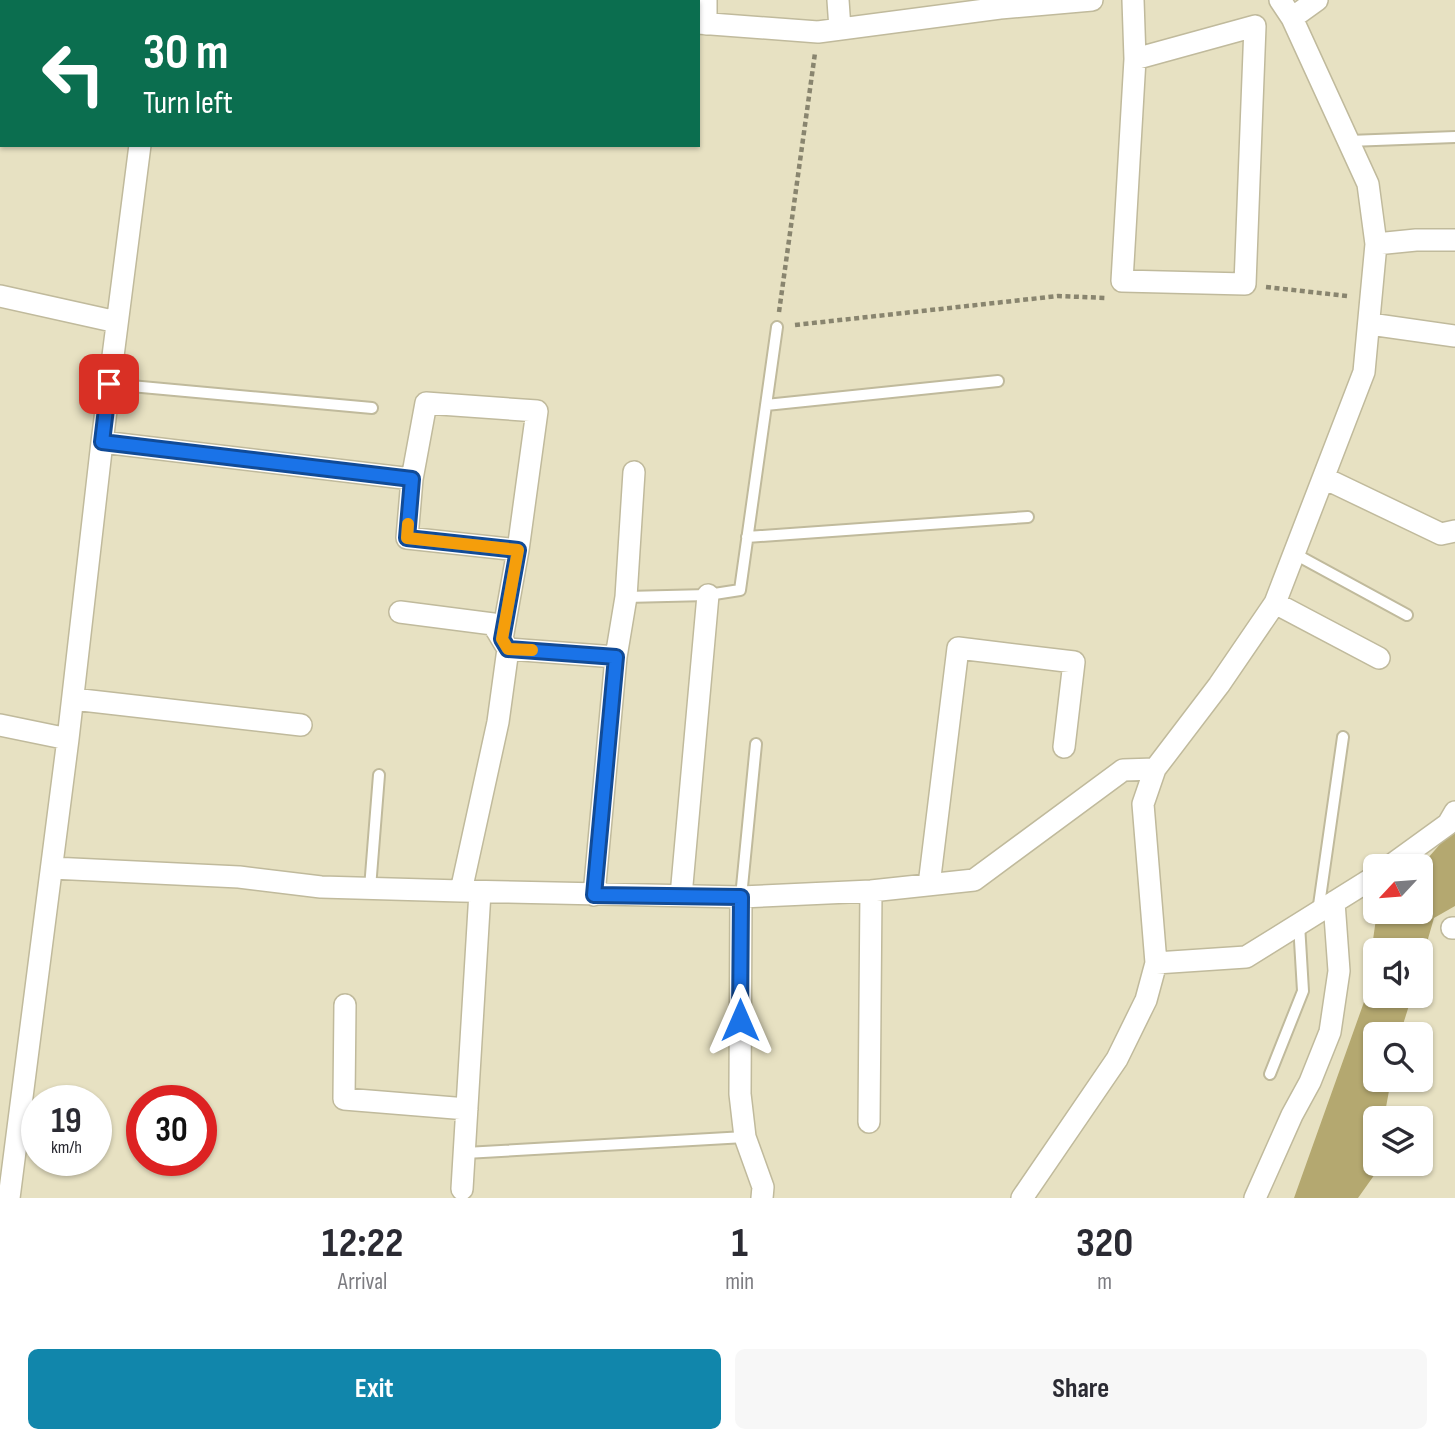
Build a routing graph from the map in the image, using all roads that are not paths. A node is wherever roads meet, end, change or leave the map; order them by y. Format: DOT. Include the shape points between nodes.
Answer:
graph roads {
  1 [pos="706,0"];
  2 [pos="838,0"];
  3 [pos="1092,0"];
  4 [pos="1133,0"];
  5 [pos="1280,0"];
  6 [pos="1317,0"];
  7 [pos="999,4"];
  8 [pos="1292,18"];
  9 [pos="702,24"];
  10 [pos="840,29"];
  11 [pos="1135,59"];
  12 [pos="1455,137"];
  13 [pos="1349,141"];
  14 [pos="140,147"];
  15 [pos="1455,240"];
  16 [pos="1376,244"];
  17 [pos="0,296"];
  18 [pos="117,322"];
  19 [pos="1370,324"];
  20 [pos="777,327"];
  21 [pos="1455,336"];
  22 [pos="998,381"];
  23 [pos="109,384"];
  24 [pos="766,405"];
  25 [pos="372,408"];
  26 [pos="102,442"];
  27 [pos="635,472"];
  28 [pos="1324,478"];
  29 [pos="412,479"];
  30 [pos="1028,517"];
  31 [pos="1455,531"];
  32 [pos="747,537"];
  33 [pos="518,550"];
  34 [pos="1295,554"];
  35 [pos="708,595"];
  36 [pos="626,597"];
  37 [pos="1275,603"];
  38 [pos="400,612"];
  39 [pos="1407,615"];
  40 [pos="505,644"];
  41 [pos="616,657"];
  42 [pos="1379,658"];
  43 [pos="73,699"];
  44 [pos="0,724"];
  45 [pos="301,724"];
  46 [pos="1343,737"];
  47 [pos="68,739"];
  48 [pos="756,744"];
  49 [pos="1064,747"];
  50 [pos="1155,769"];
  51 [pos="379,775"];
  52 [pos="1455,812"];
  53 [pos="1407,854"];
  54 [pos="52,868"];
  55 [pos="1363,884"];
  56 [pos="929,885"];
  57 [pos="370,888"];
  58 [pos="871,891"];
  59 [pos="470,892"];
  60 [pos="594,895"];
  61 [pos="681,896"];
  62 [pos="741,897"];
  63 [pos="1326,907"];
  64 [pos="1299,924"];
  65 [pos="1156,963"];
  66 [pos="345,1005"];
  67 [pos="1270,1074"];
  68 [pos="467,1109"];
  69 [pos="869,1122"];
  70 [pos="745,1137"];
  71 [pos="465,1153"];
  72 [pos="463,1189"];
  73 [pos="1028,1197"];
  74 [pos="9,1198"];
  75 [pos="762,1198"];
  76 [pos="1255,1198"];
  1 -- 9 [label="street"];
  2 -- 10 [label="street"];
  3 -- 7 [label="street"];
  4 -- 11 [label="street"];
  5 -- 8 [label="street"];
  6 -- 8 [label="street"];
  7 -- 10 [label="street"];
  8 -- 13 [label="street"];
  9 -- 10 [label="street" via="818,32"];
  11 -- 11 [label="street" via="1122,281 1245,284 1255,26"];
  12 -- 13 [label="lane"];
  13 -- 16 [label="street" via="1368,184"];
  14 -- 18 [label="street"];
  15 -- 16 [label="street"];
  16 -- 19 [label="street"];
  17 -- 18 [label="street"];
  18 -- 23 [label="street"];
  19 -- 21 [label="street"];
  19 -- 28 [label="street" via="1364,372"];
  20 -- 24 [label="lane"];
  22 -- 24 [label="lane"];
  23 -- 25 [label="lane"];
  23 -- 26 [label="street"];
  24 -- 32 [label="lane"];
  26 -- 29 [label="street"];
  26 -- 43 [label="street"];
  27 -- 36 [label="street"];
  28 -- 31 [label="street" via="1441,534"];
  28 -- 34 [label="street"];
  29 -- 33 [label="street" via="407,538"];
  29 -- 33 [label="street" via="426,402 537,411"];
  30 -- 32 [label="lane"];
  32 -- 35 [label="lane" via="740,590"];
  33 -- 40 [label="street"];
  34 -- 37 [label="street"];
  34 -- 39 [label="lane"];
  35 -- 36 [label="lane"];
  35 -- 61 [label="street"];
  36 -- 41 [label="street"];
  37 -- 42 [label="street"];
  37 -- 50 [label="street"];
  38 -- 40 [label="street" via="492,624"];
  40 -- 41 [label="street"];
  40 -- 59 [label="street" via="498,722"];
  41 -- 60 [label="street"];
  43 -- 45 [label="street"];
  43 -- 47 [label="street"];
  44 -- 47 [label="street"];
  46 -- 63 [label="lane"];
  47 -- 54 [label="street"];
  48 -- 62 [label="lane"];
  49 -- 56 [label="street" via="1073,662 958,648"];
  50 -- 56 [label="street" via="1123,770 974,880"];
  50 -- 65 [label="street" via="1143,804"];
  51 -- 57 [label="lane"];
  52 -- 53 [label="street" via="1448,824"];
  54 -- 57 [label="street"];
  54 -- 74 [label="street"];
  55 -- 63 [label="street"];
  56 -- 58 [label="street"];
  57 -- 59 [label="street"];
  58 -- 62 [label="street"];
  58 -- 69 [label="street"];
  59 -- 60 [label="street"];
  59 -- 68 [label="street"];
  60 -- 61 [label="street"];
  61 -- 62 [label="street"];
  62 -- 70 [label="street" via="740,1094"];
  63 -- 64 [label="street"];
  63 -- 76 [label="street" via="1339,971 1330,1032"];
  64 -- 65 [label="street" via="1247,957"];
  64 -- 67 [label="lane" via="1303,991"];
  65 -- 73 [label="street" via="1146,1000 1117,1059"];
  66 -- 68 [label="street" via="344,1099"];
  68 -- 71 [label="street"];
  70 -- 71 [label="lane"];
  70 -- 75 [label="street" via="763,1187"];
  71 -- 72 [label="street"];
}
